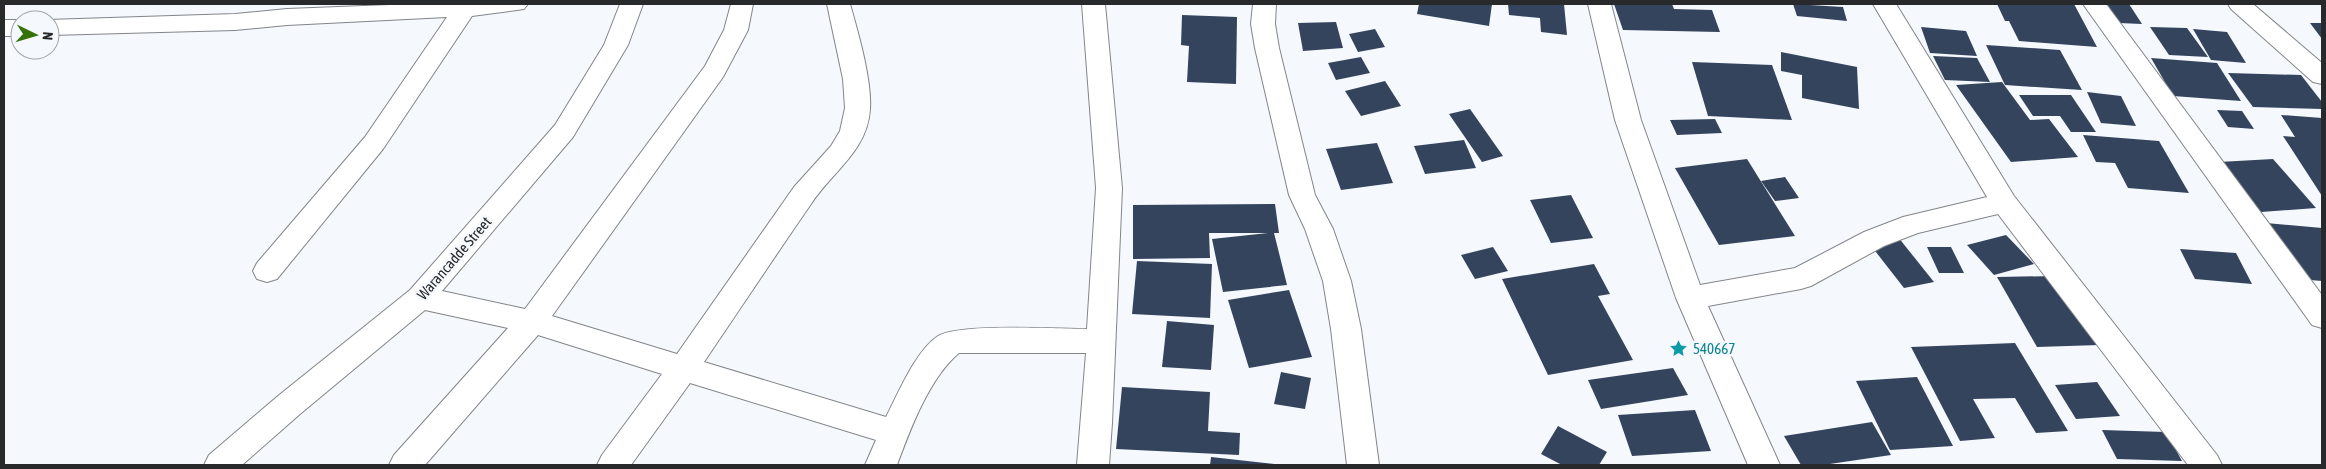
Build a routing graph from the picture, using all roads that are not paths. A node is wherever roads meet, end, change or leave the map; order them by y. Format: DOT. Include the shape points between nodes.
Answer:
graph roads {
  1 [pos="106,4"];
  2 [pos="516,4"];
  3 [pos="631,4"];
  4 [pos="742,4"];
  5 [pos="840,4"];
  6 [pos="1094,4"];
  7 [pos="1264,4"];
  8 [pos="1599,4"];
  9 [pos="1885,4"];
  10 [pos="2094,4"];
  11 [pos="2239,4"];
  12 [pos="466,6"];
  13 [pos="292,10"];
  14 [pos="88,26"];
  15 [pos="60,27"];
  16 [pos="2322,76"];
  17 [pos="2004,203"];
  18 [pos="268,271"];
  19 [pos="420,298"];
  20 [pos="1690,298"];
  21 [pos="2322,316"];
  22 [pos="532,322"];
  23 [pos="1101,341"];
  24 [pos="684,368"];
  25 [pos="893,432"];
  26 [pos="220,465"];
  27 [pos="405,465"];
  28 [pos="613,465"];
  29 [pos="881,465"];
  30 [pos="1093,465"];
  31 [pos="1363,465"];
  32 [pos="1764,465"];
  33 [pos="2206,465"];
  1 -- 14 [label="street"];
  2 -- 12 [label="street"];
  3 -- 19 [label="street, Warancadde Street" via="616,45 564,130"];
  4 -- 22 [label="street" via="730,44 714,71"];
  5 -- 24 [label="street" via="856,79 858,108 853,132 840,153 803,194"];
  6 -- 23 [label="street" via="1109,188"];
  7 -- 31 [label="street" via="1267,48 1302,195 1319,229 1336,281 1346,328"];
  8 -- 20 [label="street" via="1628,120"];
  9 -- 17 [label="street"];
  10 -- 21 [label="street"];
  11 -- 16 [label="street"];
  12 -- 13 [label="street"];
  12 -- 18 [label="street" via="374,143"];
  13 -- 14 [label="street" via="235,22"];
  14 -- 15 [label="street"];
  17 -- 20 [label="street" via="1913,224 1874,239 1801,278"];
  17 -- 33 [label="street"];
  19 -- 22 [label="street"];
  19 -- 26 [label="street, Warancadde Street"];
  20 -- 32 [label="street"];
  22 -- 24 [label="street"];
  22 -- 27 [label="street"];
  23 -- 25 [label="street" via="961,341 947,345 936,356"];
  23 -- 30 [label="street"];
  24 -- 25 [label="street"];
  24 -- 28 [label="street"];
  25 -- 29 [label="street"];
}
